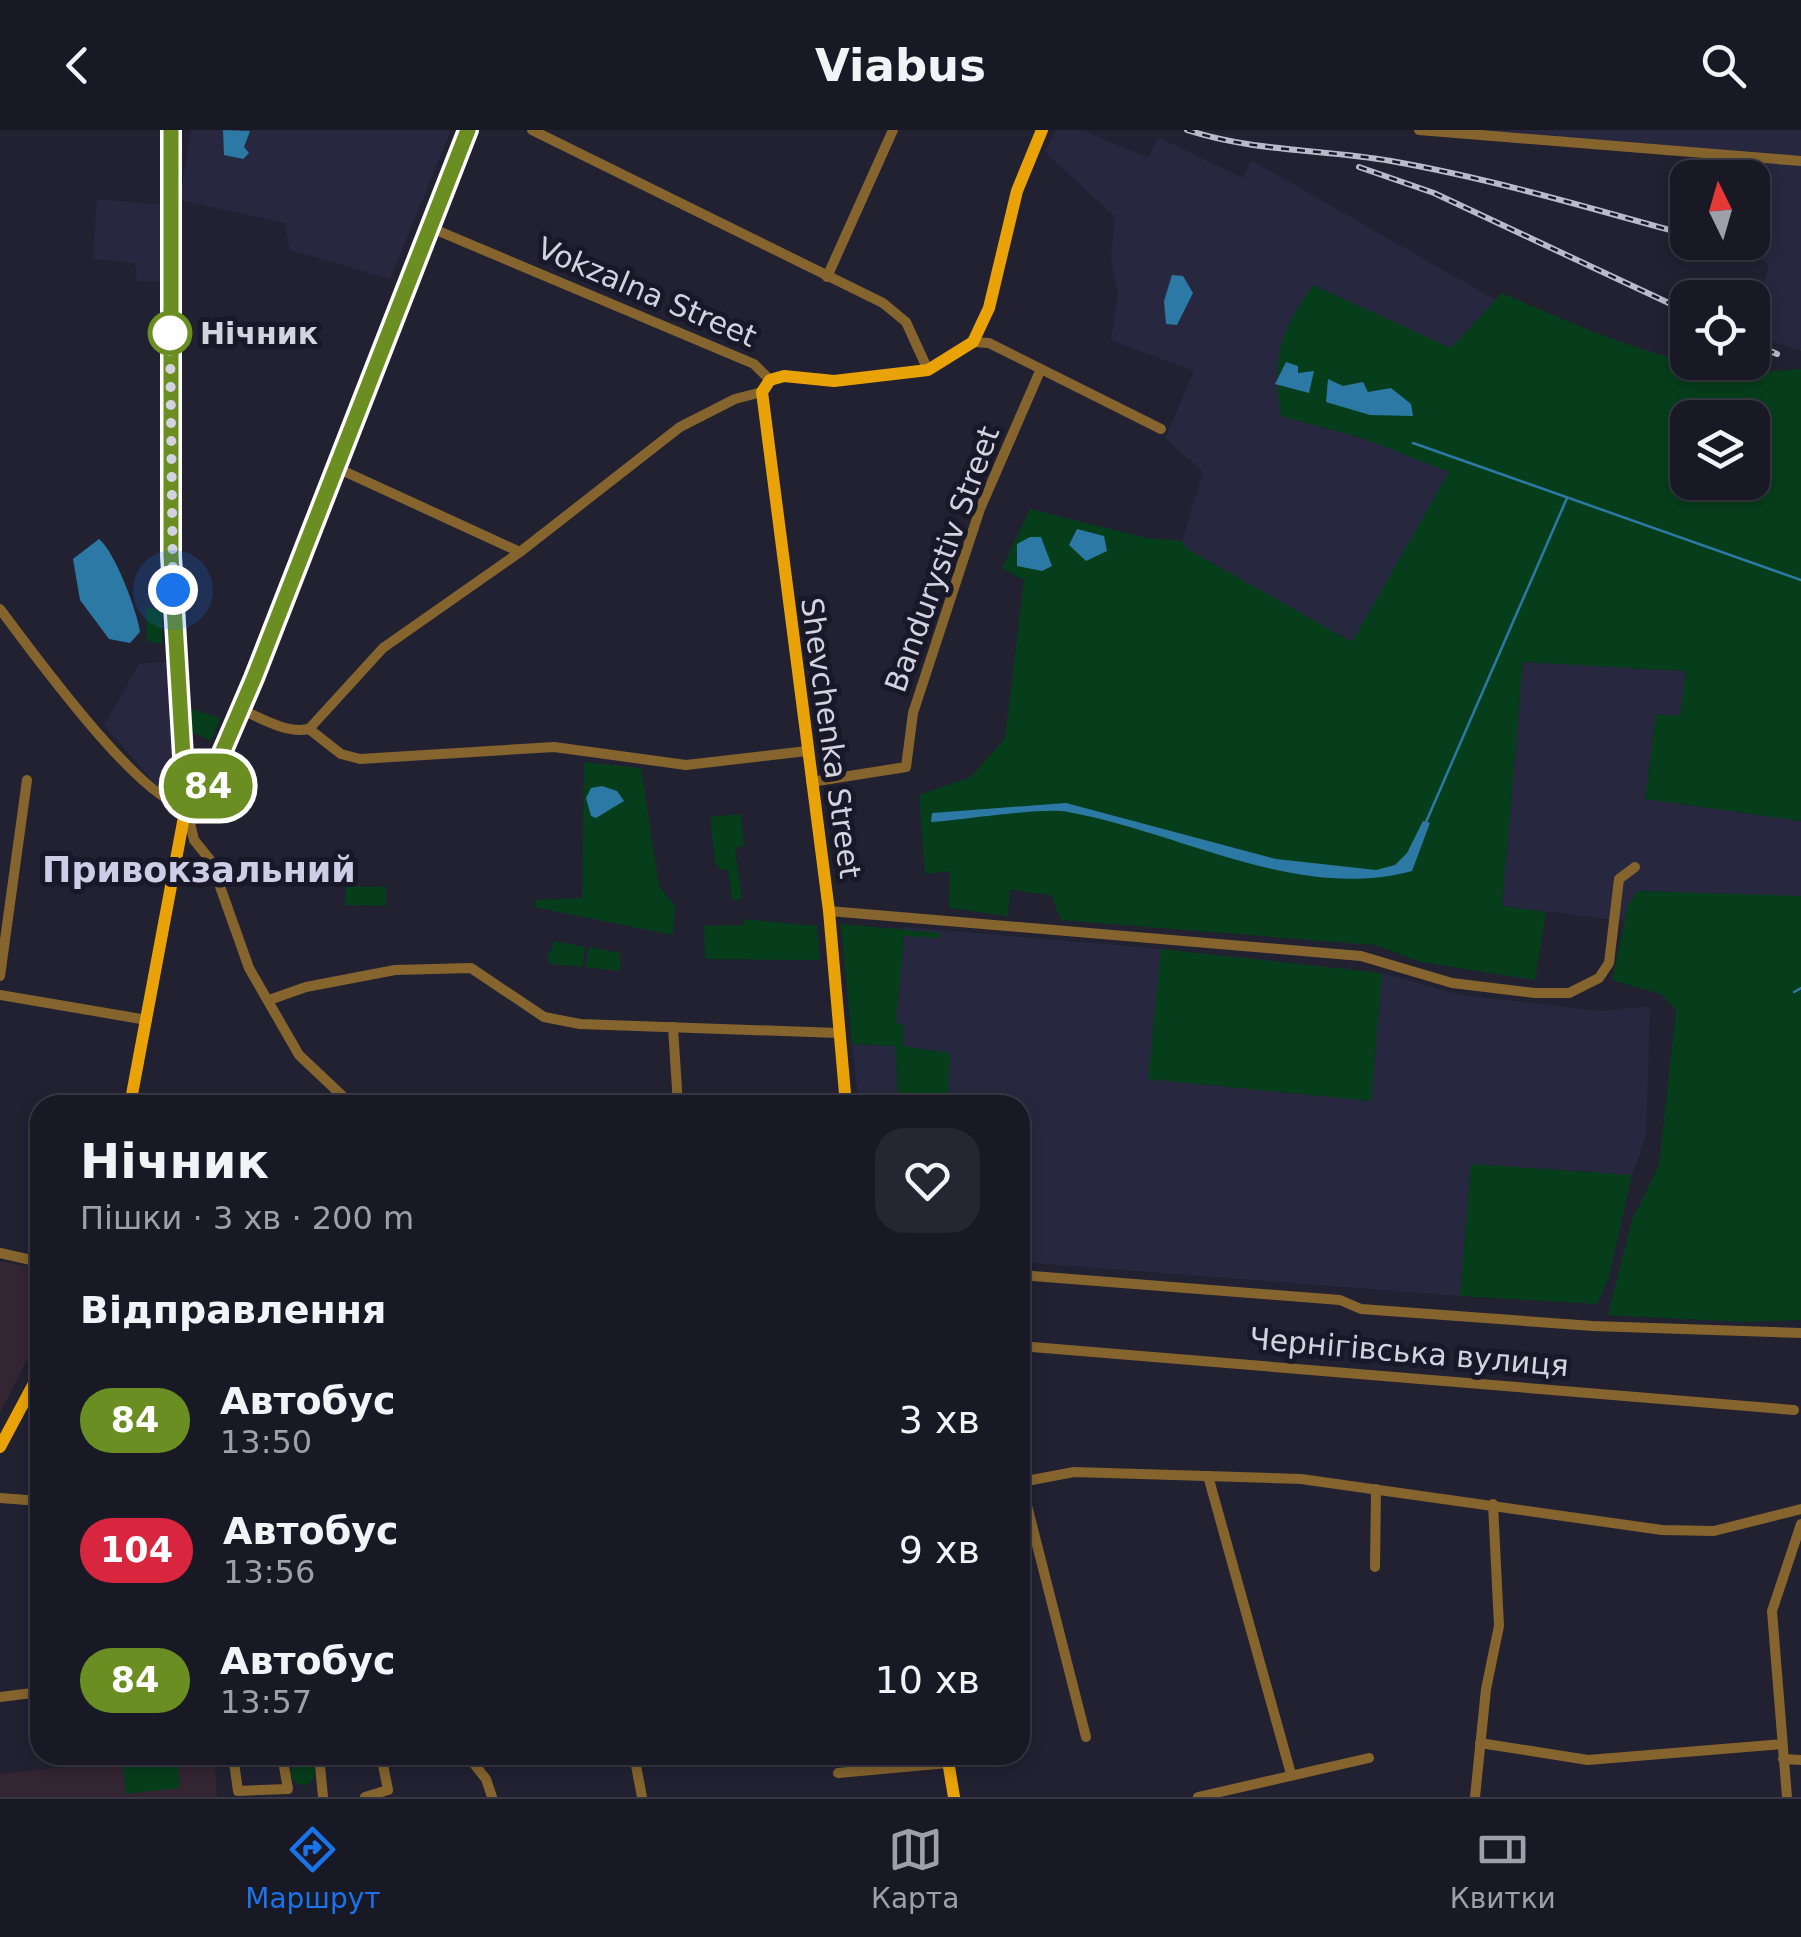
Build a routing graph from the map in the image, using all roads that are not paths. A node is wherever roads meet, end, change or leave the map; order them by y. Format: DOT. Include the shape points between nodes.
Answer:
graph roads {
  1 [pos="171,130"];
  2 [pos="468,130"];
  3 [pos="532,130"];
  4 [pos="893,130"];
  5 [pos="1042,130"];
  6 [pos="1419,130"];
  7 [pos="1801,161"];
  8 [pos="429,227"];
  9 [pos="826,277"];
  10 [pos="973,342"];
  11 [pos="928,370"];
  12 [pos="1040,371"];
  13 [pos="766,386"];
  14 [pos="1161,429"];
  15 [pos="337,468"];
  16 [pos="520,552"];
  17 [pos="0,609"];
  18 [pos="240,709"];
  19 [pos="309,729"];
  20 [pos="807,750"];
  21 [pos="28,780"];
  22 [pos="811,782"];
  23 [pos="186,806"];
  24 [pos="1635,867"];
  25 [pos="829,911"];
  26 [pos="0,976"];
  27 [pos="0,997"];
  28 [pos="269,1000"];
  29 [pos="148,1020"];
  30 [pos="673,1027"];
  31 [pos="838,1033"];
  32 [pos="132,1095"];
  33 [pos="341,1095"];
  34 [pos="677,1095"];
  35 [pos="845,1095"];
  36 [pos="0,1253"];
  37 [pos="30,1260"];
  38 [pos="1030,1275"];
  39 [pos="1801,1332"];
  40 [pos="1030,1347"];
  41 [pos="30,1391"];
  42 [pos="1794,1410"];
  43 [pos="0,1447"];
  44 [pos="1208,1476"];
  45 [pos="1030,1480"];
  46 [pos="1376,1489"];
  47 [pos="0,1498"];
  48 [pos="30,1500"];
  49 [pos="1493,1504"];
  50 [pos="1801,1508"];
  51 [pos="1030,1521"];
  52 [pos="1801,1524"];
  53 [pos="1375,1567"];
  54 [pos="30,1693"];
  55 [pos="0,1697"];
  56 [pos="1086,1738"];
  57 [pos="1480,1744"];
  58 [pos="1782,1744"];
  59 [pos="1368,1758"];
  60 [pos="1783,1758"];
  61 [pos="1801,1760"];
  62 [pos="234,1765"];
  63 [pos="284,1765"];
  64 [pos="320,1765"];
  65 [pos="384,1765"];
  66 [pos="475,1765"];
  67 [pos="636,1765"];
  68 [pos="900,1765"];
  69 [pos="948,1765"];
  70 [pos="838,1773"];
  71 [pos="1291,1774"];
  72 [pos="288,1793"];
  73 [pos="324,1797"];
  74 [pos="366,1797"];
  75 [pos="492,1797"];
  76 [pos="642,1797"];
  77 [pos="954,1797"];
  78 [pos="1198,1797"];
  79 [pos="1475,1797"];
  80 [pos="1787,1797"];
  1 -- 23 [label="street" via="171,556"];
  2 -- 8 [label="main road"];
  3 -- 9 [label="street"];
  4 -- 9 [label="street"];
  5 -- 10 [label="main road"];
  6 -- 7 [label="street"];
  8 -- 13 [label="street, Vokzalna Street" via="754,364"];
  8 -- 15 [label="main road"];
  9 -- 11 [label="street" via="883,303 906,322"];
  10 -- 11 [label="main road, Vokzalna Street"];
  10 -- 12 [label="street" via="988,343"];
  11 -- 13 [label="main road, Vokzalna Street" via="834,381 784,376"];
  12 -- 14 [label="street"];
  12 -- 22 [label="street, Bandurystiv Street" via="980,509 912,713 906,767"];
  13 -- 16 [label="street" via="680,427"];
  13 -- 20 [label="main road, Shevchenka Street"];
  15 -- 16 [label="street"];
  15 -- 18 [label="main road"];
  16 -- 19 [label="street" via="383,648"];
  17 -- 23 [label="street" via="129,766 172,806"];
  18 -- 19 [label="street" via="278,726"];
  18 -- 23 [label="main road" via="206,790"];
  19 -- 20 [label="street" via="340,754 360,759 554,747 686,766"];
  20 -- 22 [label="main road, Shevchenka Street"];
  21 -- 26 [label="street"];
  22 -- 25 [label="main road, Shevchenka Street"];
  23 -- 28 [label="street" via="194,840 211,861 250,968"];
  23 -- 29 [label="main road"];
  24 -- 25 [label="street" via="1619,879 1609,963 1599,978 1570,993 1452,983 1361,956"];
  25 -- 31 [label="main road, Shevchenka Street"];
  27 -- 29 [label="street"];
  28 -- 30 [label="street" via="395,970 471,968 544,1017"];
  28 -- 33 [label="street" via="299,1055"];
  29 -- 32 [label="main road"];
  30 -- 31 [label="street"];
  30 -- 34 [label="street"];
  31 -- 35 [label="main road, Shevchenka Street"];
  36 -- 37 [label="street"];
  38 -- 39 [label="street, Чернігівська вулиця" via="1579,1325"];
  40 -- 42 [label="street, Чернігівська вулиця"];
  41 -- 43 [label="main road"];
  44 -- 45 [label="street" via="1074,1472"];
  44 -- 46 [label="street"];
  44 -- 71 [label="street"];
  46 -- 49 [label="street"];
  46 -- 53 [label="street"];
  47 -- 48 [label="street"];
  49 -- 50 [label="street" via="1662,1530 1714,1531"];
  49 -- 57 [label="street" via="1499,1626"];
  51 -- 56 [label="street"];
  52 -- 58 [label="street" via="1772,1611"];
  54 -- 55 [label="street"];
  57 -- 58 [label="street" via="1588,1760"];
  57 -- 79 [label="street"];
  58 -- 60 [label="street"];
  59 -- 71 [label="street"];
  60 -- 61 [label="street"];
  60 -- 80 [label="street"];
  62 -- 72 [label="street" via="238,1791"];
  63 -- 72 [label="street"];
  64 -- 73 [label="street"];
  65 -- 74 [label="street" via="388,1790"];
  66 -- 75 [label="street"];
  67 -- 76 [label="street"];
  68 -- 70 [label="street"];
  69 -- 77 [label="main road"];
  71 -- 78 [label="street"];
}
